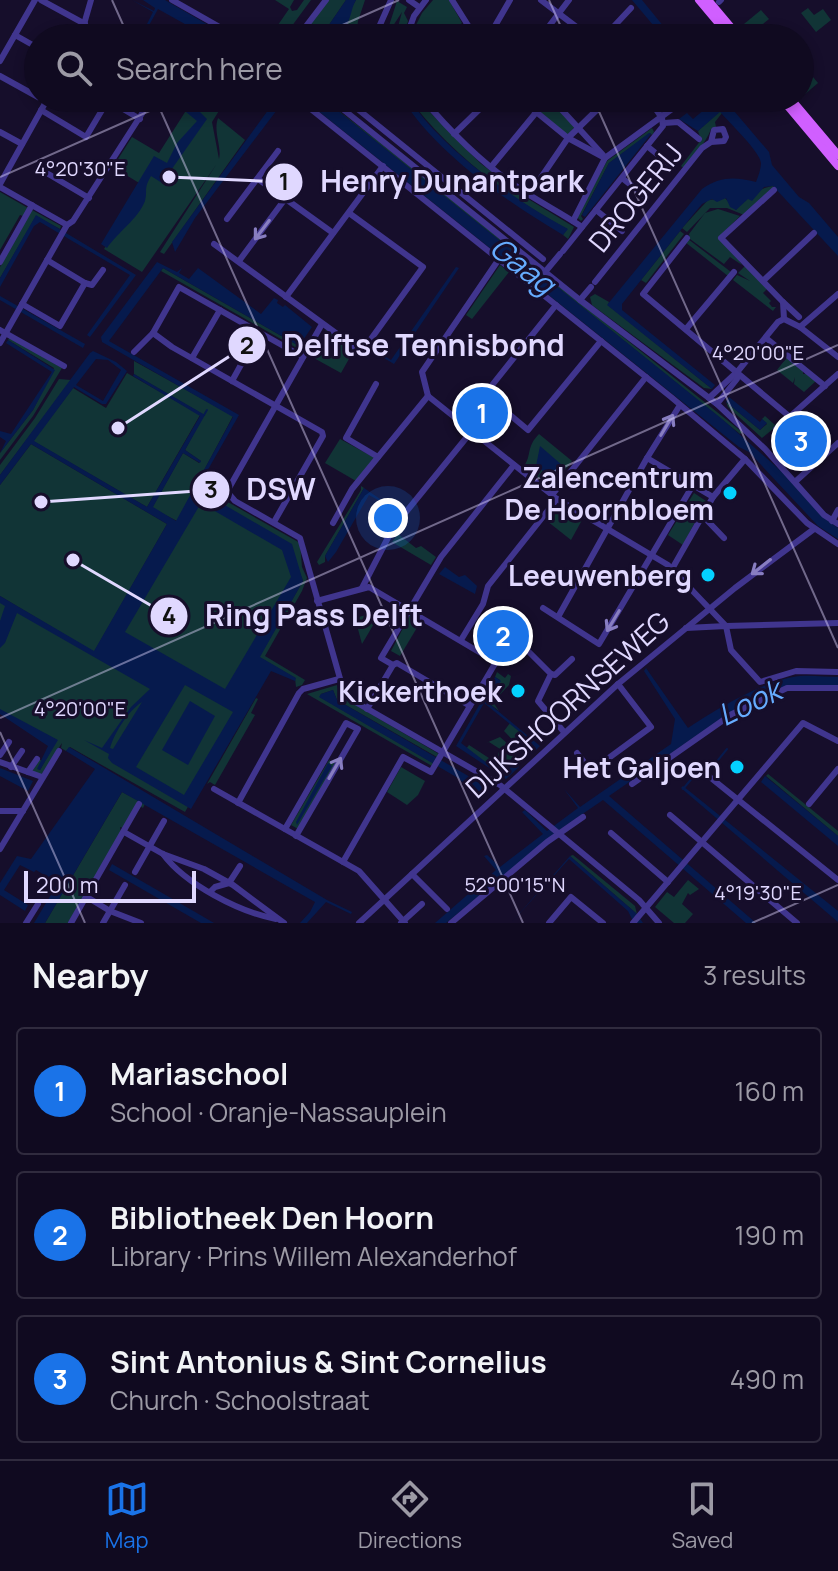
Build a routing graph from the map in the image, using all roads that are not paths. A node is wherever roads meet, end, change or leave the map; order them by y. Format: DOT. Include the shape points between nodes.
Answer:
graph roads {
  1 [pos="35,0"];
  2 [pos="41,0"];
  3 [pos="91,0"];
  4 [pos="172,0"];
  5 [pos="326,0"];
  6 [pos="391,0"];
  7 [pos="409,0"];
  8 [pos="426,0"];
  9 [pos="452,0"];
  10 [pos="510,0"];
  11 [pos="541,0"];
  12 [pos="569,0"];
  13 [pos="699,0"];
  14 [pos="708,0"];
  15 [pos="419,7"];
  16 [pos="631,8"];
  17 [pos="559,13"];
  18 [pos="85,24"];
  19 [pos="214,24"];
  20 [pos="308,24"];
  21 [pos="380,24"];
  22 [pos="411,24"];
  23 [pos="466,24"];
  24 [pos="496,24"];
  25 [pos="551,24"];
  26 [pos="573,24"];
  27 [pos="616,24"];
  28 [pos="719,24"];
  29 [pos="728,24"];
  30 [pos="15,35"];
  31 [pos="24,40"];
  32 [pos="0,61"];
  33 [pos="0,76"];
  34 [pos="24,89"];
  35 [pos="40,112"];
  36 [pos="44,112"];
  37 [pos="101,112"];
  38 [pos="128,112"];
  39 [pos="144,112"];
  40 [pos="315,112"];
  41 [pos="346,112"];
  42 [pos="362,112"];
  43 [pos="434,112"];
  44 [pos="477,112"];
  45 [pos="535,112"];
  46 [pos="564,112"];
  47 [pos="594,112"];
  48 [pos="658,112"];
  49 [pos="672,112"];
  50 [pos="793,112"];
  51 [pos="802,112"];
  52 [pos="140,119"];
  53 [pos="663,120"];
  54 [pos="579,126"];
  55 [pos="0,132"];
  56 [pos="454,134"];
  57 [pos="568,138"];
  58 [pos="699,139"];
  59 [pos="711,142"];
  60 [pos="22,144"];
  61 [pos="647,146"];
  62 [pos="278,151"];
  63 [pos="838,155"];
  64 [pos="605,158"];
  65 [pos="383,166"];
  66 [pos="838,166"];
  67 [pos="491,167"];
  68 [pos="673,167"];
  69 [pos="45,172"];
  70 [pos="622,178"];
  71 [pos="258,179"];
  72 [pos="0,185"];
  73 [pos="774,190"];
  74 [pos="529,195"];
  75 [pos="89,198"];
  76 [pos="647,198"];
  77 [pos="285,199"];
  78 [pos="32,205"];
  79 [pos="596,210"];
  80 [pos="349,213"];
  81 [pos="227,219"];
  82 [pos="573,221"];
  83 [pos="582,227"];
  84 [pos="64,230"];
  85 [pos="509,230"];
  86 [pos="622,231"];
  87 [pos="333,233"];
  88 [pos="814,233"];
  89 [pos="503,238"];
  90 [pos="687,238"];
  91 [pos="214,244"];
  92 [pos="499,259"];
  93 [pos="543,259"];
  94 [pos="47,260"];
  95 [pos="239,261"];
  96 [pos="0,262"];
  97 [pos="103,270"];
  98 [pos="545,272"];
  99 [pos="734,272"];
  100 [pos="763,281"];
  101 [pos="85,283"];
  102 [pos="838,294"];
  103 [pos="286,297"];
  104 [pos="580,300"];
  105 [pos="783,302"];
  106 [pos="556,305"];
  107 [pos="20,308"];
  108 [pos="220,310"];
  109 [pos="799,317"];
  110 [pos="784,319"];
  111 [pos="322,324"];
  112 [pos="800,327"];
  113 [pos="686,329"];
  114 [pos="3,332"];
  115 [pos="259,332"];
  116 [pos="153,333"];
  117 [pos="766,338"];
  118 [pos="601,341"];
  119 [pos="0,343"];
  120 [pos="134,352"];
  121 [pos="303,357"];
  122 [pos="838,357"];
  123 [pos="192,358"];
  124 [pos="64,366"];
  125 [pos="738,371"];
  126 [pos="838,374"];
  127 [pos="646,377"];
  128 [pos="232,381"];
  129 [pos="376,384"];
  130 [pos="825,386"];
  131 [pos="428,396"];
  132 [pos="709,398"];
  133 [pos="717,404"];
  134 [pos="276,405"];
  135 [pos="680,405"];
  136 [pos="790,417"];
  137 [pos="776,429"];
  138 [pos="471,432"];
  139 [pos="838,443"];
  140 [pos="378,457"];
  141 [pos="647,458"];
  142 [pos="745,459"];
  143 [pos="514,465"];
  144 [pos="796,481"];
  145 [pos="693,485"];
  146 [pos="554,497"];
  147 [pos="713,497"];
  148 [pos="838,510"];
  149 [pos="701,514"];
  150 [pos="274,522"];
  151 [pos="333,523"];
  152 [pos="835,523"];
  153 [pos="607,529"];
  154 [pos="814,529"];
  155 [pos="724,538"];
  156 [pos="838,544"];
  157 [pos="652,556"];
  158 [pos="672,569"];
  159 [pos="362,588"];
  160 [pos="317,601"];
  161 [pos="543,608"];
  162 [pos="409,609"];
  163 [pos="710,609"];
  164 [pos="558,617"];
  165 [pos="838,623"];
  166 [pos="726,626"];
  167 [pos="686,628"];
  168 [pos="461,640"];
  169 [pos="520,643"];
  170 [pos="572,659"];
  171 [pos="395,664"];
  172 [pos="838,672"];
  173 [pos="551,674"];
  174 [pos="339,679"];
  175 [pos="618,684"];
  176 [pos="838,688"];
  177 [pos="470,706"];
  178 [pos="367,709"];
  179 [pos="564,732"];
  180 [pos="838,741"];
  181 [pos="9,742"];
  182 [pos="22,751"];
  183 [pos="59,751"];
  184 [pos="577,753"];
  185 [pos="442,754"];
  186 [pos="0,755"];
  187 [pos="37,759"];
  188 [pos="0,762"];
  189 [pos="11,767"];
  190 [pos="838,769"];
  191 [pos="28,772"];
  192 [pos="706,774"];
  193 [pos="42,777"];
  194 [pos="632,784"];
  195 [pos="504,788"];
  196 [pos="214,789"];
  197 [pos="738,800"];
  198 [pos="238,803"];
  199 [pos="139,804"];
  200 [pos="809,804"];
  201 [pos="0,811"];
  202 [pos="23,811"];
  203 [pos="670,815"];
  204 [pos="583,817"];
  205 [pos="164,821"];
  206 [pos="285,829"];
  207 [pos="124,832"];
  208 [pos="558,833"];
  209 [pos="611,833"];
  210 [pos="296,836"];
  211 [pos="702,842"];
  212 [pos="149,846"];
  213 [pos="0,849"];
  214 [pos="163,854"];
  215 [pos="343,862"];
  216 [pos="240,866"];
  217 [pos="135,872"];
  218 [pos="213,874"];
  219 [pos="412,874"];
  220 [pos="838,880"];
  221 [pos="668,882"];
  222 [pos="229,883"];
  223 [pos="125,885"];
  224 [pos="213,889"];
  225 [pos="87,897"];
  226 [pos="384,899"];
  227 [pos="38,904"];
  228 [pos="422,904"];
  229 [pos="646,908"];
  230 [pos="447,909"];
  231 [pos="110,911"];
  232 [pos="282,922"];
  233 [pos="403,922"];
  234 [pos="26,923"];
  235 [pos="71,923"];
  236 [pos="103,923"];
  237 [pos="124,923"];
  238 [pos="141,923"];
  239 [pos="359,923"];
  240 [pos="451,923"];
  241 [pos="549,923"];
  242 [pos="603,923"];
  243 [pos="633,923"];
  244 [pos="659,923"];
  245 [pos="797,923"];
  1 -- 30 [label="street"];
  2 -- 18 [label="street"];
  3 -- 18 [label="street"];
  4 -- 19 [label="street"];
  5 -- 20 [label="street"];
  6 -- 21 [label="street"];
  7 -- 15 [label="street"];
  8 -- 15 [label="street"];
  9 -- 23 [label="street"];
  10 -- 24 [label="street"];
  11 -- 17 [label="street"];
  12 -- 17 [label="street"];
  13 -- 28 [label="main road"];
  14 -- 29 [label="main road"];
  15 -- 22 [label="street"];
  16 -- 27 [label="street"];
  17 -- 25 [label="street"];
  17 -- 26 [label="street"];
  30 -- 31 [label="street"];
  30 -- 32 [label="street"];
  33 -- 34 [label="street"];
  35 -- 60 [label="street"];
  36 -- 37 [label="street" via="86,137"];
  38 -- 52 [label="street"];
  39 -- 52 [label="street"];
  40 -- 65 [label="street"];
  41 -- 89 [label="street"];
  42 -- 85 [label="street"];
  43 -- 56 [label="street"];
  44 -- 56 [label="street"];
  45 -- 57 [label="street"];
  45 -- 67 [label="street"];
  46 -- 54 [label="street"];
  47 -- 54 [label="street"];
  48 -- 53 [label="street"];
  49 -- 53 [label="street"];
  50 -- 66 [label="main road"];
  51 -- 63 [label="main road"];
  52 -- 75 [label="street"];
  53 -- 58 [label="street" via="678,122"];
  53 -- 61 [label="street"];
  53 -- 64 [label="street"];
  54 -- 57 [label="street"];
  54 -- 64 [label="street"];
  55 -- 60 [label="street"];
  56 -- 67 [label="street"];
  57 -- 64 [label="street"];
  57 -- 74 [label="street"];
  59 -- 104 [label="street, DROGERIJ"];
  60 -- 72 [label="street"];
  61 -- 68 [label="street"];
  61 -- 70 [label="street"];
  62 -- 71 [label="street"];
  64 -- 82 [label="street"];
  65 -- 80 [label="street"];
  65 -- 92 [label="street"];
  67 -- 74 [label="street"];
  69 -- 75 [label="street"];
  70 -- 76 [label="street"];
  70 -- 79 [label="street"];
  71 -- 77 [label="street"];
  71 -- 81 [label="street"];
  72 -- 78 [label="street"];
  73 -- 100 [label="street" via="721,238"];
  74 -- 82 [label="street"];
  75 -- 84 [label="street"];
  77 -- 87 [label="street"];
  77 -- 95 [label="street, one-way"];
  78 -- 84 [label="street"];
  78 -- 96 [label="street"];
  79 -- 83 [label="street"];
  79 -- 86 [label="street"];
  80 -- 87 [label="street"];
  80 -- 111 [label="street" via="423,267 363,350"];
  82 -- 83 [label="street"];
  83 -- 98 [label="street"];
  84 -- 94 [label="street"];
  85 -- 89 [label="street"];
  85 -- 93 [label="street"];
  87 -- 103 [label="street"];
  88 -- 100 [label="street"];
  89 -- 98 [label="street"];
  90 -- 113 [label="street" via="643,294"];
  91 -- 95 [label="street"];
  92 -- 106 [label="street"];
  92 -- 131 [label="street" via="422,372"];
  94 -- 101 [label="street"];
  94 -- 107 [label="street"];
  95 -- 103 [label="street"];
  97 -- 101 [label="street" via="92,285"];
  98 -- 104 [label="street"];
  99 -- 113 [label="street"];
  100 -- 105 [label="street"];
  101 -- 107 [label="street" via="60,326"];
  102 -- 112 [label="street"];
  103 -- 111 [label="street"];
  104 -- 132 [label="street"];
  105 -- 109 [label="street"];
  105 -- 110 [label="street"];
  106 -- 118 [label="street"];
  106 -- 118 [label="street" via="485,394 528,430"];
  107 -- 114 [label="street"];
  108 -- 115 [label="street"];
  108 -- 116 [label="street" via="179,287"];
  108 -- 123 [label="street"];
  110 -- 112 [label="street"];
  110 -- 117 [label="street"];
  111 -- 121 [label="street"];
  112 -- 122 [label="street"];
  113 -- 125 [label="street"];
  114 -- 119 [label="street"];
  114 -- 124 [label="street"];
  115 -- 121 [label="street"];
  115 -- 128 [label="street"];
  116 -- 120 [label="street"];
  116 -- 123 [label="street"];
  117 -- 125 [label="street"];
  117 -- 130 [label="street"];
  118 -- 127 [label="street"];
  121 -- 134 [label="street"];
  123 -- 128 [label="street"];
  125 -- 132 [label="street"];
  125 -- 133 [label="street"];
  125 -- 136 [label="street"];
  126 -- 130 [label="street"];
  127 -- 135 [label="street"];
  127 -- 146 [label="street"];
  128 -- 134 [label="street"];
  129 -- 140 [label="street" via="346,438"];
  130 -- 136 [label="street"];
  131 -- 138 [label="street"];
  131 -- 140 [label="street"];
  132 -- 133 [label="street"];
  133 -- 144 [label="street"];
  134 -- 150 [label="street" via="229,488 235,501"];
  134 -- 150 [label="street" via="323,436"];
  141 -- 135 [label="street, one-way"];
  135 -- 142 [label="street"];
  136 -- 137 [label="street"];
  138 -- 143 [label="street"];
  138 -- 159 [label="street" via="393,528"];
  139 -- 144 [label="street"];
  140 -- 151 [label="street"];
  141 -- 145 [label="street"];
  141 -- 153 [label="street"];
  142 -- 147 [label="street"];
  142 -- 154 [label="street"];
  143 -- 146 [label="street"];
  143 -- 162 [label="street" via="441,557"];
  144 -- 152 [label="street"];
  145 -- 147 [label="street"];
  145 -- 157 [label="street"];
  146 -- 153 [label="street"];
  146 -- 168 [label="street" via="488,586"];
  147 -- 149 [label="street"];
  148 -- 152 [label="street"];
  149 -- 155 [label="street"];
  149 -- 158 [label="street"];
  150 -- 160 [label="street" via="300,538"];
  153 -- 157 [label="street"];
  153 -- 164 [label="street"];
  154 -- 156 [label="street"];
  154 -- 163 [label="street, DIJKSHOORNSEWEG, one-way"];
  157 -- 158 [label="street"];
  157 -- 164 [label="street, one-way" via="599,644"];
  158 -- 163 [label="street"];
  159 -- 160 [label="street"];
  159 -- 162 [label="street"];
  160 -- 174 [label="street"];
  161 -- 164 [label="street"];
  162 -- 168 [label="street"];
  162 -- 171 [label="street" via="381,658"];
  163 -- 166 [label="street"];
  163 -- 167 [label="street, DIJKSHOORNSEWEG"];
  165 -- 166 [label="street"];
  166 -- 167 [label="street"];
  166 -- 172 [label="street" via="731,650 760,682 796,671"];
  167 -- 175 [label="street, DIJKSHOORNSEWEG"];
  168 -- 177 [label="street" via="495,661"];
  169 -- 173 [label="street"];
  170 -- 173 [label="street"];
  171 -- 177 [label="street"];
  171 -- 178 [label="street"];
  173 -- 179 [label="street" via="538,701"];
  174 -- 178 [label="street" via="345,696"];
  174 -- 198 [label="street" via="299,693"];
  175 -- 179 [label="street, DIJKSHOORNSEWEG"];
  175 -- 184 [label="street" via="651,727 591,771"];
  176 -- 194 [label="street" via="787,688 732,714"];
  177 -- 185 [label="street"];
  178 -- 185 [label="street"];
  179 -- 195 [label="street, DIJKSHOORNSEWEG"];
  180 -- 197 [label="street" via="803,723"];
  181 -- 186 [label="street"];
  182 -- 189 [label="street"];
  183 -- 193 [label="street"];
  185 -- 195 [label="street"];
  185 -- 215 [label="street" via="431,772 403,757"];
  187 -- 191 [label="street"];
  188 -- 189 [label="street"];
  189 -- 191 [label="street"];
  190 -- 200 [label="street"];
  191 -- 193 [label="street"];
  192 -- 197 [label="street"];
  193 -- 202 [label="street"];
  195 -- 208 [label="street"];
  195 -- 219 [label="street, DIJKSHOORNSEWEG"];
  196 -- 198 [label="street"];
  197 -- 211 [label="street"];
  197 -- 220 [label="street"];
  198 -- 206 [label="street"];
  199 -- 207 [label="street"];
  201 -- 202 [label="street"];
  202 -- 213 [label="street"];
  203 -- 211 [label="street"];
  204 -- 208 [label="street"];
  205 -- 212 [label="street"];
  206 -- 210 [label="street"];
  210 -- 206 [label="street, one-way" via="358,729 346,723"];
  207 -- 212 [label="street"];
  207 -- 225 [label="street"];
  208 -- 229 [label="street"];
  208 -- 240 [label="street"];
  209 -- 221 [label="street"];
  210 -- 215 [label="street"];
  211 -- 221 [label="street"];
  211 -- 245 [label="street"];
  212 -- 214 [label="street"];
  212 -- 217 [label="street"];
  214 -- 218 [label="street"];
  214 -- 224 [label="street"];
  215 -- 226 [label="street" via="359,871"];
  216 -- 222 [label="street"];
  218 -- 222 [label="street"];
  218 -- 224 [label="street"];
  219 -- 226 [label="street, DIJKSHOORNSEWEG"];
  219 -- 230 [label="street"];
  221 -- 229 [label="street"];
  222 -- 224 [label="street"];
  222 -- 232 [label="street"];
  223 -- 231 [label="street"];
  224 -- 232 [label="street"];
  225 -- 231 [label="street"];
  225 -- 235 [label="street"];
  226 -- 233 [label="street"];
  226 -- 239 [label="street, DIJKSHOORNSEWEG"];
  227 -- 234 [label="street"];
  228 -- 233 [label="street"];
  229 -- 243 [label="street"];
  229 -- 244 [label="street"];
  231 -- 236 [label="street"];
  231 -- 237 [label="street"];
  231 -- 238 [label="street"];
  241 -- 242 [label="street" via="571,897"];
}
